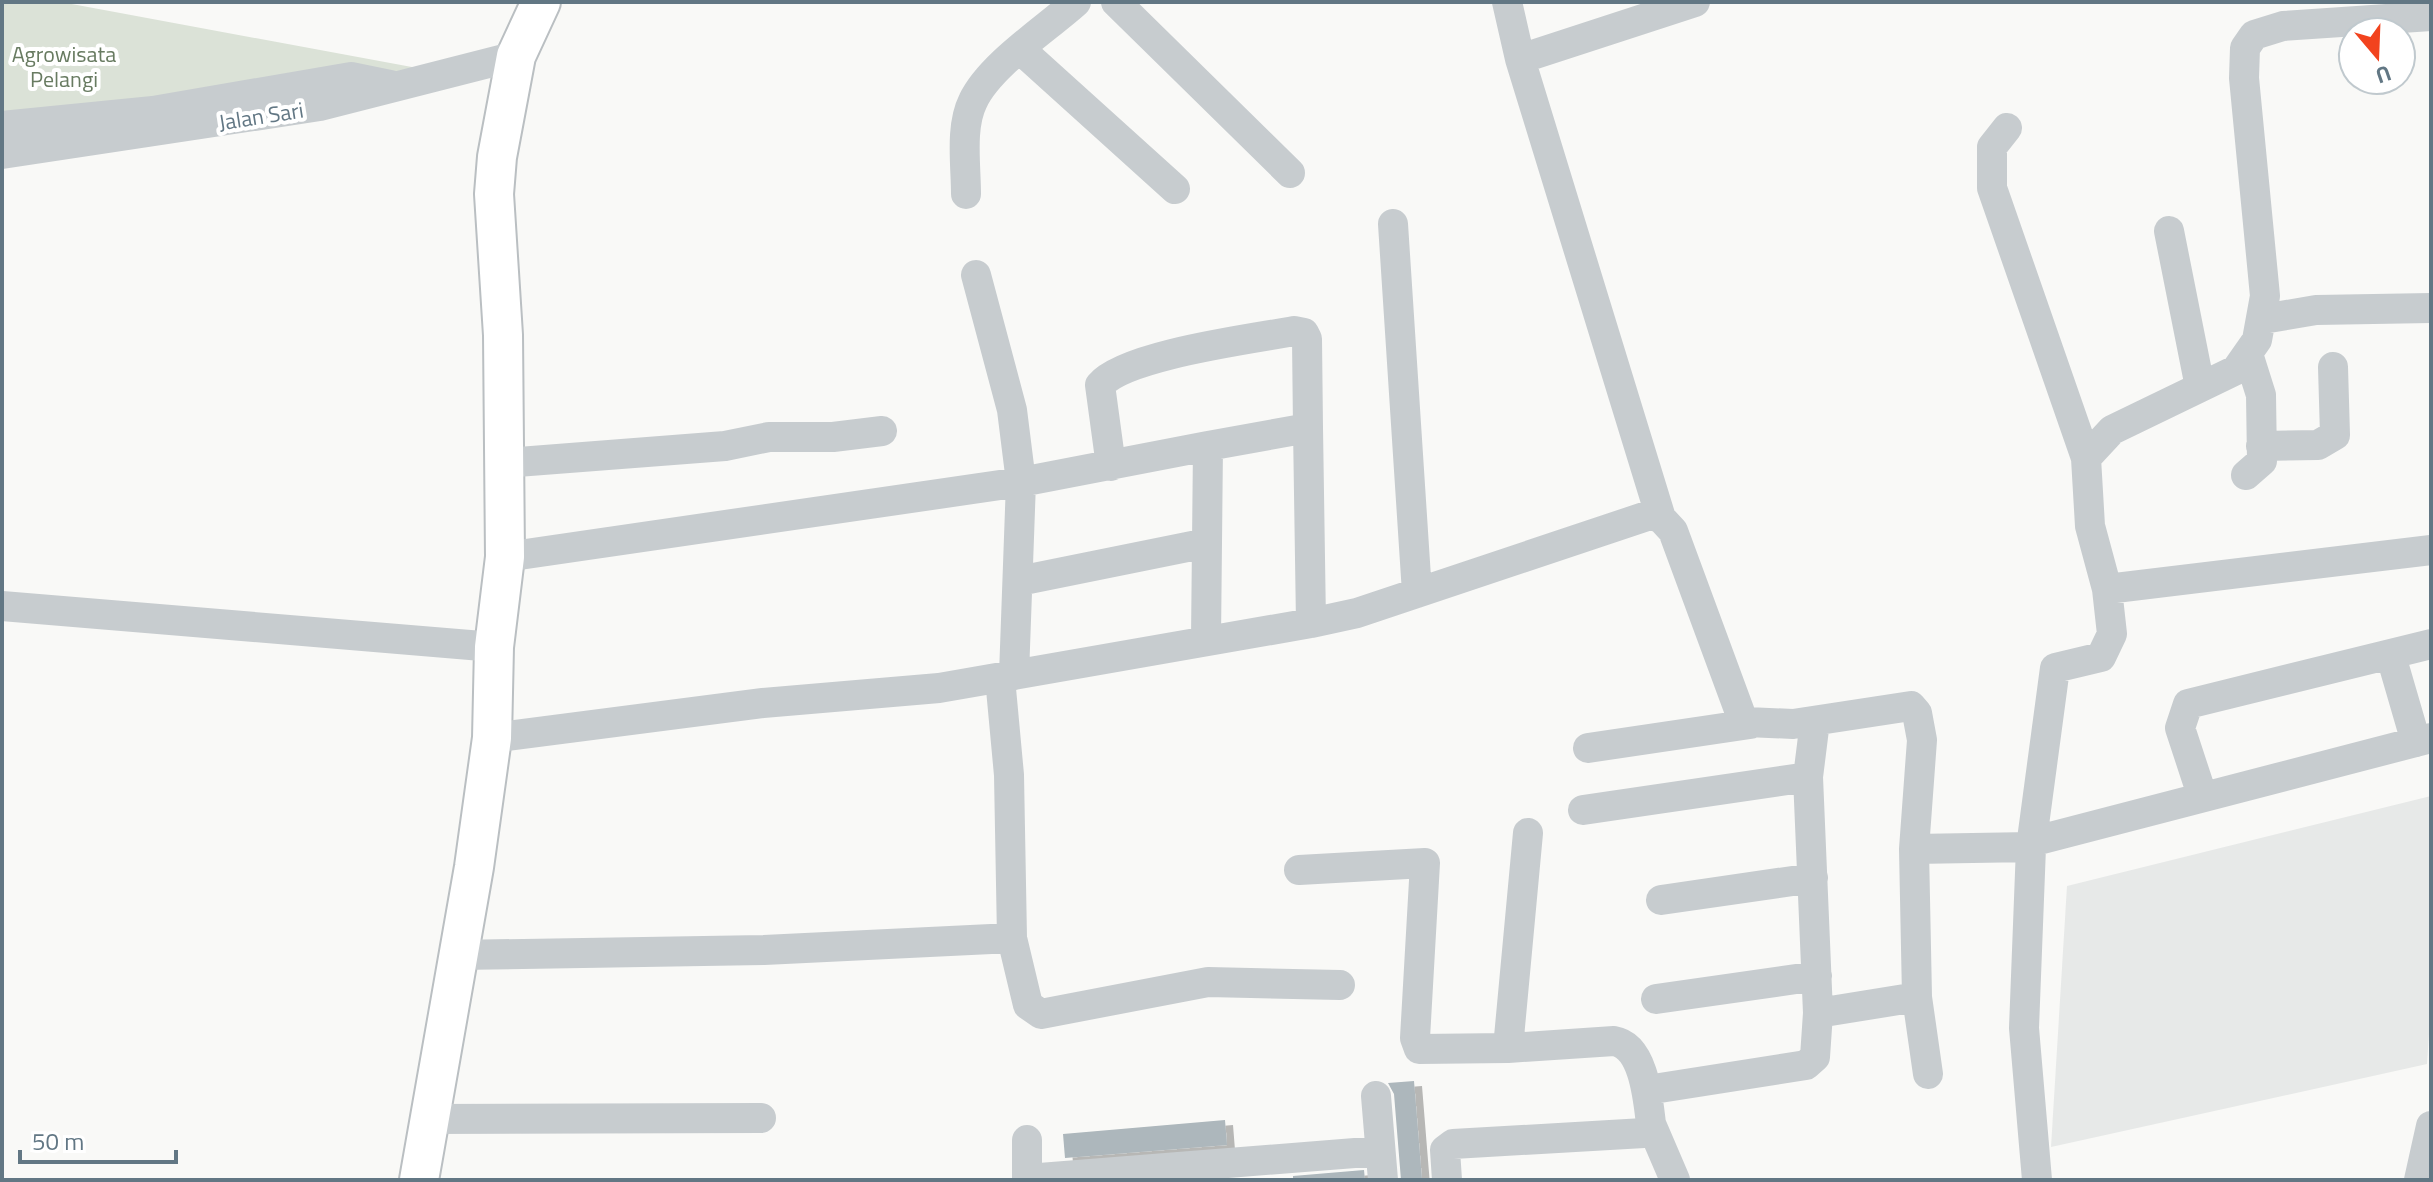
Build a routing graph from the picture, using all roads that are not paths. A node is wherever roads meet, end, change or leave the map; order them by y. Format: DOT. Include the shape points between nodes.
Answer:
graph roads {
  1 [pos="541,2"];
  2 [pos="1076,2"];
  3 [pos="1116,2"];
  4 [pos="1507,2"];
  5 [pos="1695,2"];
  6 [pos="2427,11"];
  7 [pos="2323,12"];
  8 [pos="1021,50"];
  9 [pos="516,56"];
  10 [pos="1520,59"];
  11 [pos="404,87"];
  12 [pos="2,126"];
  13 [pos="2007,128"];
  14 [pos="2,154"];
  15 [pos="1290,173"];
  16 [pos="1175,189"];
  17 [pos="966,194"];
  18 [pos="1393,224"];
  19 [pos="2169,231"];
  20 [pos="976,275"];
  21 [pos="2264,308"];
  22 [pos="2431,308"];
  23 [pos="2249,357"];
  24 [pos="2333,367"];
  25 [pos="2200,387"];
  26 [pos="1308,428"];
  27 [pos="882,431"];
  28 [pos="1208,446"];
  29 [pos="2261,446"];
  30 [pos="2086,458"];
  31 [pos="504,463"];
  32 [pos="1111,466"];
  33 [pos="2246,475"];
  34 [pos="1021,482"];
  35 [pos="1661,518"];
  36 [pos="1207,543"];
  37 [pos="2431,550"];
  38 [pos="505,557"];
  39 [pos="1019,581"];
  40 [pos="2107,589"];
  41 [pos="1417,593"];
  42 [pos="2,606"];
  43 [pos="1311,623"];
  44 [pos="1206,639"];
  45 [pos="2431,644"];
  46 [pos="494,647"];
  47 [pos="2391,656"];
  48 [pos="1007,677"];
  49 [pos="1815,721"];
  50 [pos="1750,724"];
  51 [pos="492,738"];
  52 [pos="2423,740"];
  53 [pos="1588,748"];
  54 [pos="1808,777"];
  55 [pos="2202,795"];
  56 [pos="1583,810"];
  57 [pos="1528,833"];
  58 [pos="2031,844"];
  59 [pos="1914,849"];
  60 [pos="1299,870"];
  61 [pos="1813,878"];
  62 [pos="1661,900"];
  63 [pos="1012,938"];
  64 [pos="456,955"];
  65 [pos="1817,976"];
  66 [pos="1340,985"];
  67 [pos="1917,997"];
  68 [pos="1656,999"];
  69 [pos="1818,1013"];
  70 [pos="1508,1048"];
  71 [pos="1928,1074"];
  72 [pos="1647,1090"];
  73 [pos="1376,1096"];
  74 [pos="761,1118"];
  75 [pos="429,1119"];
  76 [pos="1651,1124"];
  77 [pos="2431,1126"];
  78 [pos="1027,1140"];
  79 [pos="1382,1165"];
  80 [pos="419,1180"];
  81 [pos="1027,1180"];
  82 [pos="1447,1180"];
  83 [pos="1675,1180"];
  84 [pos="2037,1180"];
  85 [pos="2419,1180"];
  1 -- 9 [label="main road"];
  2 -- 8 [label="street"];
  3 -- 15 [label="street"];
  4 -- 10 [label="street"];
  5 -- 10 [label="street"];
  6 -- 7 [label="street"];
  7 -- 21 [label="street" via="2254,35 2232,74"];
  8 -- 16 [label="street"];
  8 -- 17 [label="street" via="973,101 966,127"];
  9 -- 11 [label="street, Jalan Sari"];
  9 -- 31 [label="main road" via="502,118 494,194"];
  10 -- 35 [label="street"];
  11 -- 12 [label="street" via="351,77 153,111"];
  11 -- 14 [label="street, Jalan Sari" via="320,106"];
  13 -- 30 [label="street" via="1992,147 1992,188"];
  18 -- 41 [label="street"];
  19 -- 25 [label="street"];
  20 -- 34 [label="street" via="1012,410"];
  21 -- 22 [label="street"];
  21 -- 23 [label="street"];
  23 -- 25 [label="street" via="2236,370"];
  23 -- 29 [label="street" via="2261,395"];
  24 -- 29 [label="street" via="2335,435 2318,445"];
  25 -- 30 [label="street" via="2112,430"];
  26 -- 28 [label="street"];
  26 -- 32 [label="street" via="1307,339 1294,331 1110,374 1100,385"];
  26 -- 43 [label="street"];
  27 -- 31 [label="street"];
  28 -- 32 [label="street"];
  28 -- 36 [label="street"];
  29 -- 33 [label="street" via="2260,466"];
  30 -- 40 [label="street" via="2090,526"];
  31 -- 38 [label="main road"];
  32 -- 34 [label="street"];
  34 -- 38 [label="street"];
  34 -- 39 [label="street"];
  35 -- 41 [label="street" via="1650,515"];
  35 -- 50 [label="street" via="1673,531 1742,718"];
  36 -- 39 [label="street"];
  36 -- 44 [label="street"];
  37 -- 40 [label="street"];
  38 -- 46 [label="main road"];
  39 -- 48 [label="street"];
  40 -- 58 [label="street" via="2112,634 2101,657 2055,668"];
  41 -- 43 [label="street"];
  42 -- 46 [label="street"];
  43 -- 44 [label="street"];
  44 -- 48 [label="street"];
  45 -- 47 [label="street"];
  46 -- 51 [label="main road"];
  47 -- 52 [label="street"];
  47 -- 55 [label="street" via="2188,704 2180,728"];
  48 -- 51 [label="street"];
  48 -- 63 [label="street"];
  49 -- 50 [label="street"];
  49 -- 54 [label="street"];
  49 -- 59 [label="street" via="1915,708 1922,740"];
  50 -- 53 [label="street"];
  51 -- 64 [label="main road"];
  52 -- 55 [label="street"];
  54 -- 56 [label="street"];
  54 -- 61 [label="street"];
  55 -- 58 [label="street"];
  57 -- 70 [label="street"];
  58 -- 59 [label="street"];
  58 -- 84 [label="street" via="2024,1028"];
  59 -- 67 [label="street"];
  60 -- 70 [label="street" via="1424,861 1428,866 1417,1046"];
  61 -- 62 [label="street"];
  61 -- 65 [label="street"];
  63 -- 64 [label="street" via="764,950"];
  63 -- 66 [label="street" via="1028,1005 1041,1014 1208,982"];
  64 -- 75 [label="main road"];
  65 -- 68 [label="street"];
  65 -- 69 [label="street"];
  67 -- 69 [label="street"];
  67 -- 71 [label="street"];
  69 -- 72 [label="street" via="1815,1057 1806,1065"];
  70 -- 72 [label="street" via="1620,1041"];
  72 -- 76 [label="street"];
  73 -- 79 [label="street"];
  74 -- 75 [label="street"];
  75 -- 80 [label="main road"];
  76 -- 82 [label="street" via="1638,1135 1453,1144 1445,1150"];
  76 -- 83 [label="street"];
  77 -- 85 [label="street"];
  78 -- 81 [label="street"];
  79 -- 81 [label="street"];
}
